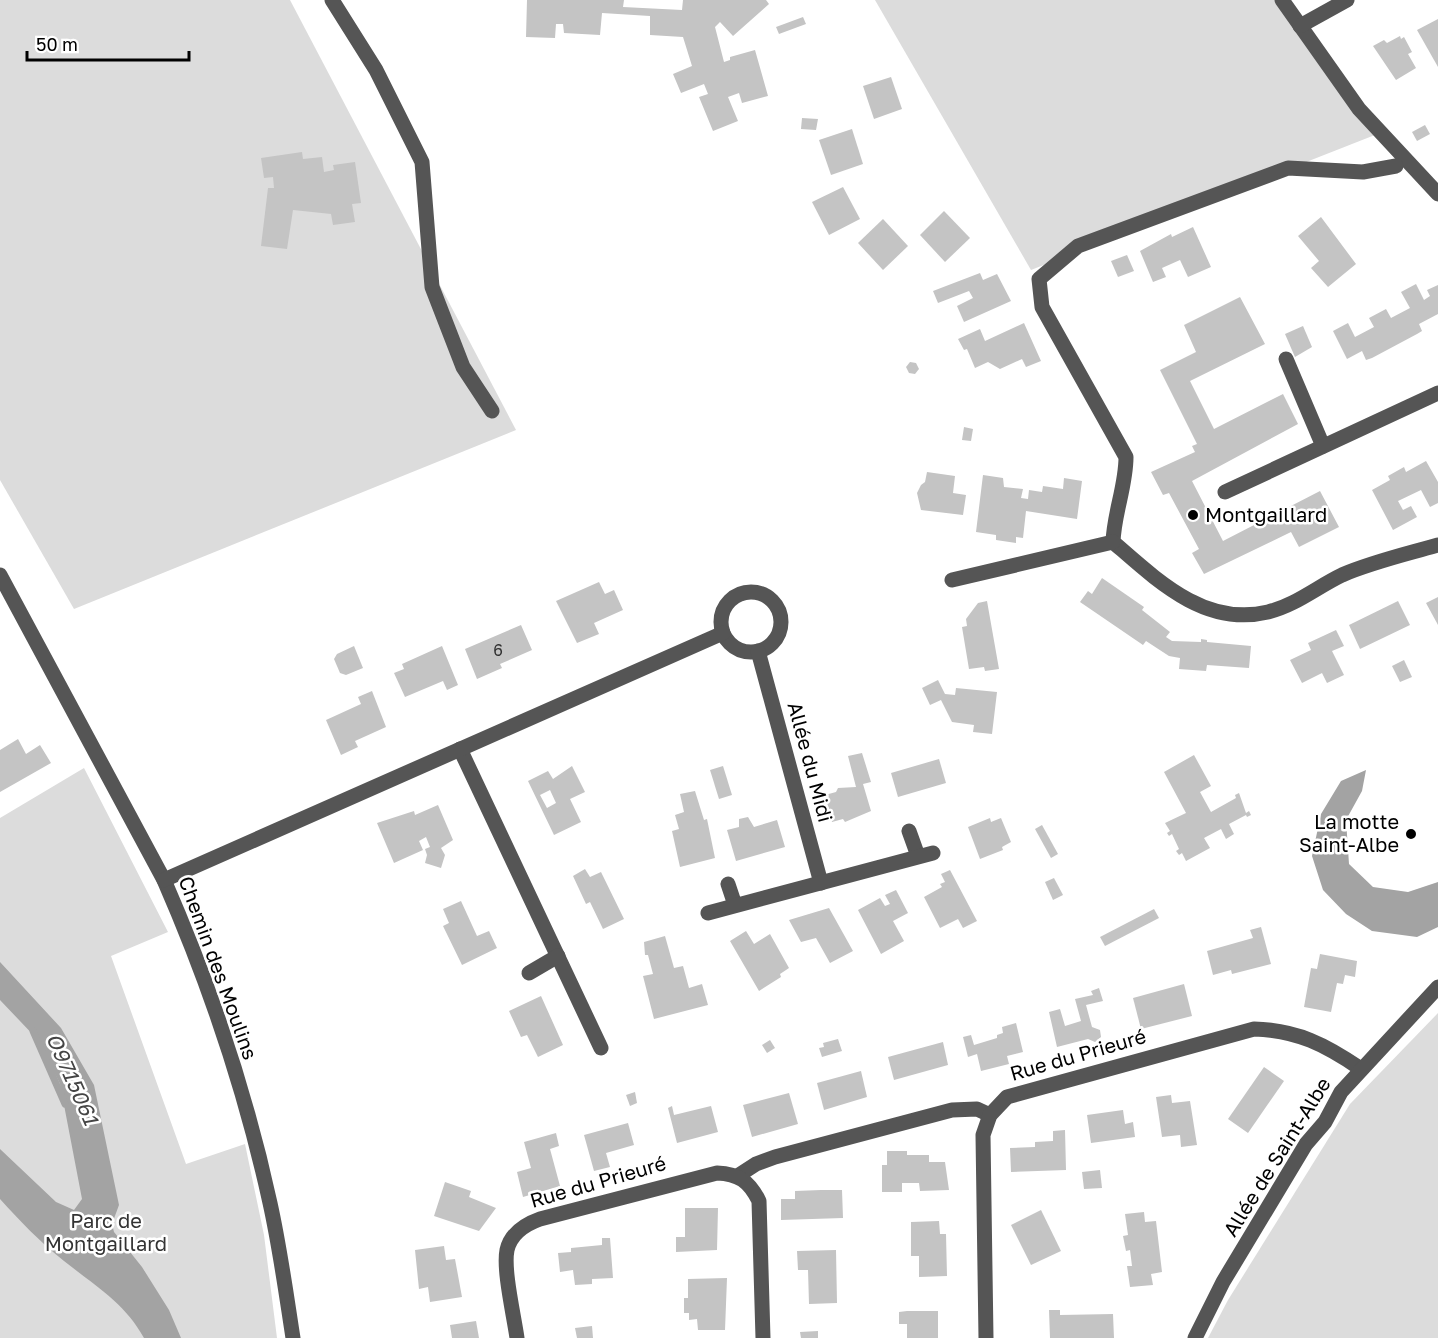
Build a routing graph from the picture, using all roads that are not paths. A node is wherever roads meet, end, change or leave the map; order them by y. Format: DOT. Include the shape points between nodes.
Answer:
graph roads {
  1 [pos="332,0"];
  2 [pos="1282,0"];
  3 [pos="1347,0"];
  4 [pos="1300,26"];
  5 [pos="1396,166"];
  6 [pos="1438,194"];
  7 [pos="1286,359"];
  8 [pos="1438,393"];
  9 [pos="492,411"];
  10 [pos="1323,446"];
  11 [pos="1225,492"];
  12 [pos="1113,542"];
  13 [pos="1438,545"];
  14 [pos="1,577"];
  15 [pos="952,580"];
  16 [pos="723,633"];
  17 [pos="758,651"];
  18 [pos="460,749"];
  19 [pos="909,831"];
  20 [pos="933,853"];
  21 [pos="918,856"];
  22 [pos="164,880"];
  23 [pos="821,883"];
  24 [pos="728,884"];
  25 [pos="735,905"];
  26 [pos="708,913"];
  27 [pos="558,956"];
  28 [pos="529,973"];
  29 [pos="1438,987"];
  30 [pos="601,1048"];
  31 [pos="1361,1069"];
  32 [pos="990,1114"];
  33 [pos="739,1175"];
  34 [pos="293,1338"];
  35 [pos="517,1338"];
  36 [pos="763,1338"];
  37 [pos="986,1338"];
  38 [pos="1195,1338"];
  1 -- 9 [label="street" via="376,70 422,162 432,287 463,368"];
  2 -- 4 [label="street"];
  3 -- 4 [label="street"];
  4 -- 6 [label="street" via="1359,109"];
  5 -- 12 [label="street" via="1363,171 1288,168 1078,246 1039,279 1042,307 1126,457"];
  7 -- 10 [label="street"];
  8 -- 10 [label="street"];
  10 -- 11 [label="street"];
  12 -- 13 [label="street" via="1189,602 1217,614 1245,615 1269,612 1342,575"];
  12 -- 15 [label="street"];
  14 -- 22 [label="street, Chemin des Moulins"];
  16 -- 17 [label="street" via="741,651"];
  16 -- 17 [label="street" via="722,612 735,596 755,591 765,594 779,609 780,630 768,647"];
  16 -- 18 [label="street"];
  17 -- 23 [label="street, Allée du Midi"];
  18 -- 22 [label="street"];
  18 -- 27 [label="street"];
  19 -- 21 [label="street"];
  20 -- 21 [label="street"];
  21 -- 23 [label="street"];
  22 -- 34 [label="street, Chemin des Moulins" via="219,1020 253,1138 270,1204"];
  23 -- 25 [label="street"];
  24 -- 25 [label="street"];
  25 -- 26 [label="street"];
  27 -- 28 [label="street"];
  27 -- 30 [label="street"];
  29 -- 31 [label="street, Allée de Saint-Albe"];
  31 -- 32 [label="street, Rue du Prieuré" via="1325,1045 1291,1034 1254,1029 1016,1093 1000,1102"];
  31 -- 38 [label="street, Allée de Saint-Albe" via="1306,1144 1223,1282"];
  32 -- 33 [label="street" via="977,1109 952,1110 775,1157"];
  32 -- 37 [label="street" via="983,1135"];
  33 -- 35 [label="street, Rue du Prieuré" via="696,1176 527,1224 512,1238 507,1250"];
  33 -- 36 [label="street" via="754,1190 761,1215"];
}
